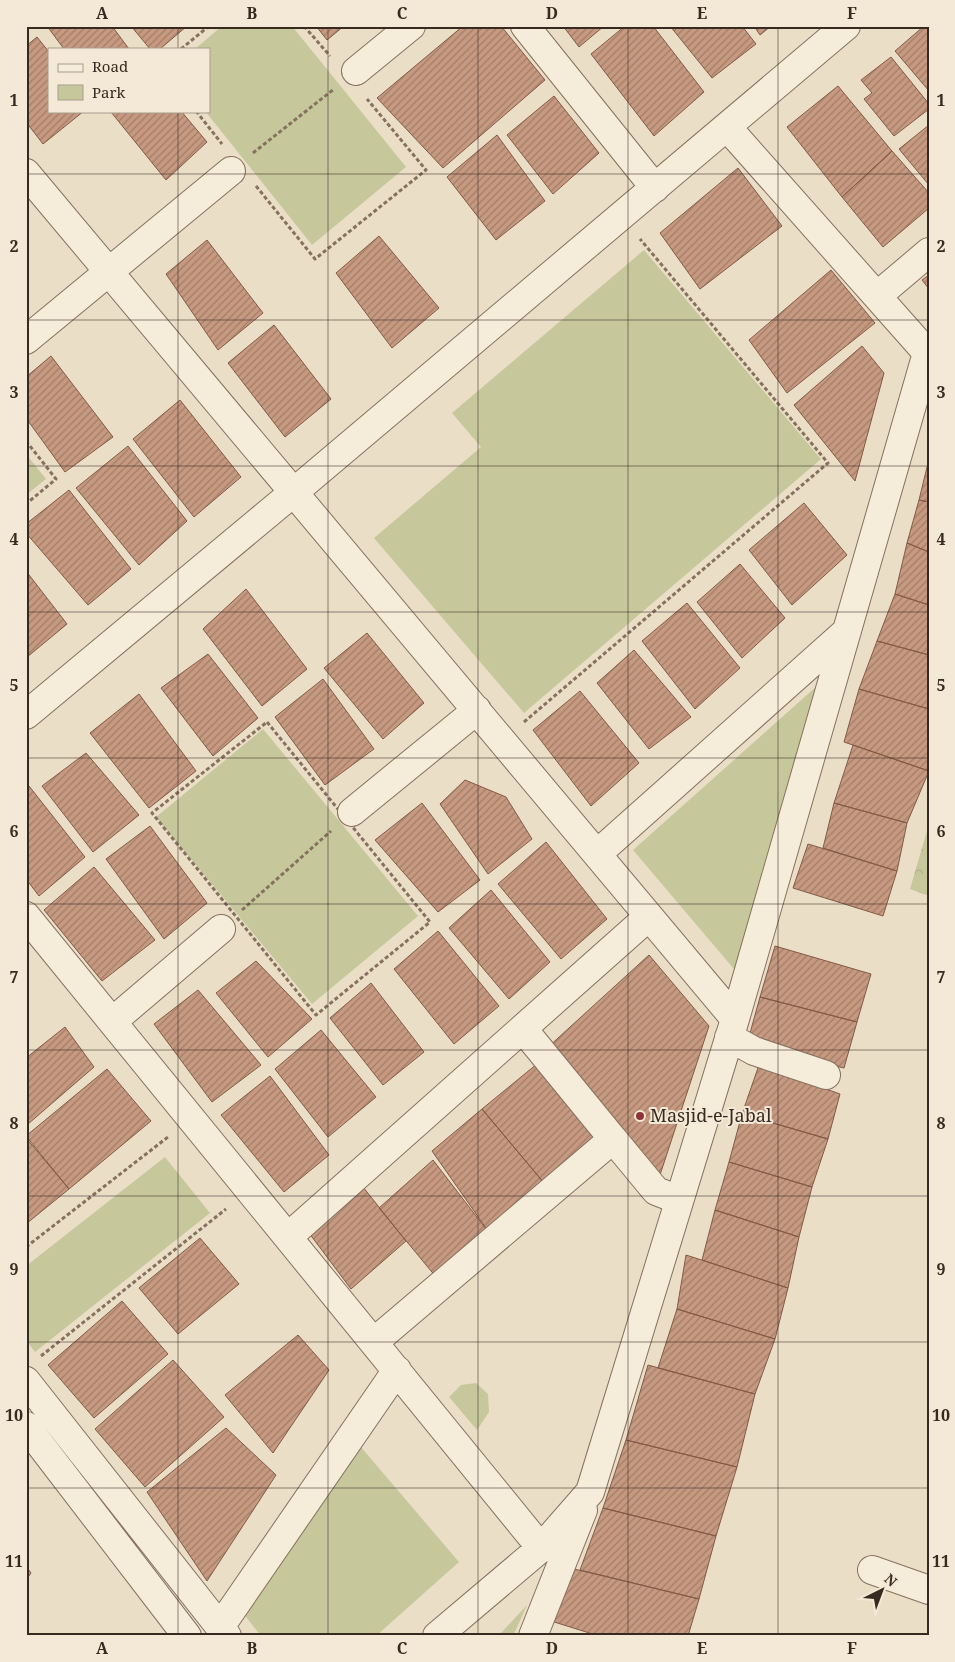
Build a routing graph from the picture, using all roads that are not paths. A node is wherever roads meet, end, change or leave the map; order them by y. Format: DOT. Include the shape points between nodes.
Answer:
graph roads {
  1 [pos="411,26"];
  2 [pos="526,26"];
  3 [pos="846,26"];
  4 [pos="352,74"];
  5 [pos="727,127"];
  6 [pos="235,168"];
  7 [pos="26,173"];
  8 [pos="655,188"];
  9 [pos="929,252"];
  10 [pos="108,271"];
  11 [pos="877,296"];
  12 [pos="26,340"];
  13 [pos="928,354"];
  14 [pos="294,492"];
  15 [pos="847,631"];
  16 [pos="477,710"];
  17 [pos="26,715"];
  18 [pos="348,815"];
  19 [pos="597,854"];
  20 [pos="26,916"];
  21 [pos="648,918"];
  22 [pos="229,922"];
  23 [pos="113,1021"];
  24 [pos="732,1028"];
  25 [pos="523,1029"];
  26 [pos="826,1075"];
  27 [pos="613,1139"];
  28 [pos="679,1200"];
  29 [pos="288,1236"];
  30 [pos="374,1342"];
  31 [pos="32,1370"];
  32 [pos="396,1370"];
  33 [pos="26,1426"];
  34 [pos="590,1492"];
  35 [pos="541,1548"];
  36 [pos="872,1570"];
  37 [pos="929,1590"];
  38 [pos="224,1631"];
  39 [pos="187,1636"];
  40 [pos="437,1636"];
  41 [pos="533,1636"];
  1 -- 4 [label="street"];
  2 -- 8 [label="street"];
  3 -- 5 [label="street"];
  5 -- 8 [label="street"];
  5 -- 11 [label="street"];
  6 -- 10 [label="street"];
  7 -- 10 [label="street"];
  8 -- 14 [label="street"];
  9 -- 11 [label="street"];
  10 -- 12 [label="street"];
  10 -- 14 [label="street"];
  11 -- 13 [label="street"];
  13 -- 15 [label="street"];
  14 -- 16 [label="street"];
  14 -- 17 [label="street"];
  15 -- 19 [label="street"];
  15 -- 24 [label="street"];
  16 -- 18 [label="street"];
  16 -- 19 [label="street"];
  19 -- 21 [label="street"];
  20 -- 23 [label="street"];
  21 -- 24 [label="street"];
  21 -- 25 [label="street"];
  22 -- 23 [label="street"];
  23 -- 29 [label="street"];
  24 -- 26 [label="street" via="754,1051"];
  24 -- 28 [label="street"];
  25 -- 27 [label="street"];
  25 -- 29 [label="street"];
  27 -- 28 [label="street" via="656,1191"];
  27 -- 30 [label="street"];
  28 -- 34 [label="street"];
  29 -- 30 [label="street"];
  30 -- 32 [label="street"];
  31 -- 38 [label="street"];
  32 -- 35 [label="street"];
  32 -- 38 [label="street"];
  33 -- 39 [label="street"];
  34 -- 35 [label="street"];
  34 -- 41 [label="street"];
  35 -- 40 [label="street"];
  36 -- 37 [label="street"];
}
